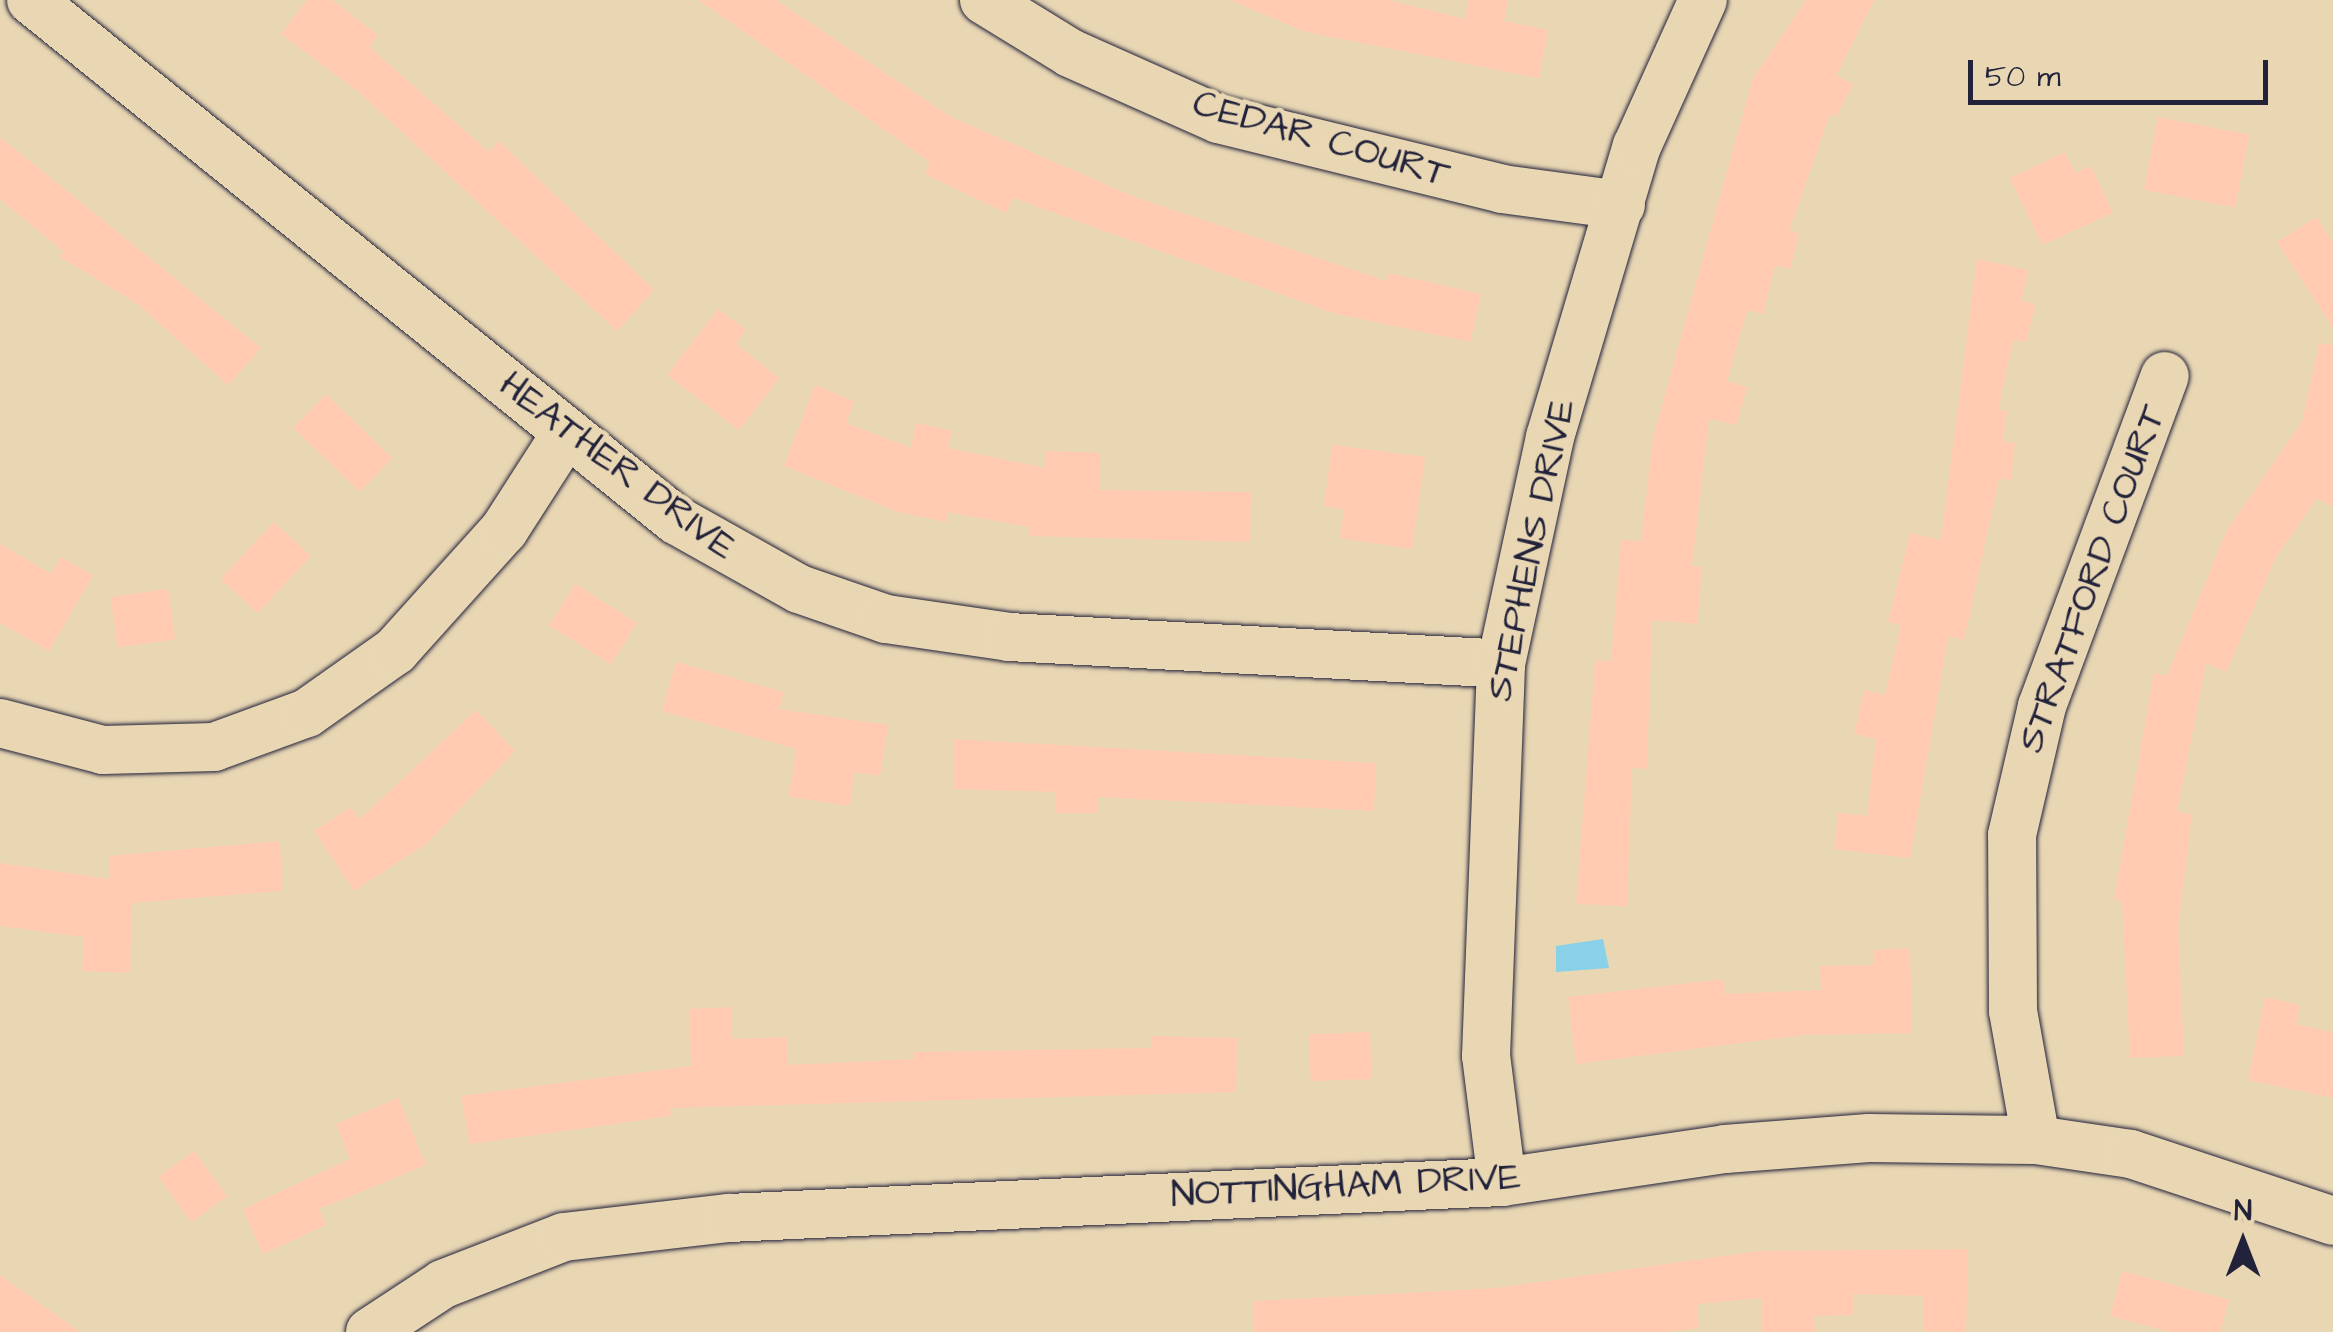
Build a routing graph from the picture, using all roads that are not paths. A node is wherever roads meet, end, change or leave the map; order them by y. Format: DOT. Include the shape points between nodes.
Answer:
graph roads {
  1 [pos="31,0"];
  2 [pos="984,0"];
  3 [pos="1702,0"];
  4 [pos="1621,205"];
  5 [pos="2165,376"];
  6 [pos="565,435"];
  7 [pos="1502,664"];
  8 [pos="0,722"];
  9 [pos="2036,1140"];
  10 [pos="1502,1182"];
  11 [pos="2333,1222"];
  12 [pos="370,1332"];
  1 -- 6 [label="street, HEATHER DRIVE"];
  2 -- 4 [label="street, CEDAR COURT" via="1070,53 1218,119 1485,185"];
  3 -- 4 [label="street, STEPHENS DRIVE"];
  4 -- 7 [label="street, STEPHENS DRIVE" via="1550,437"];
  5 -- 9 [label="street, STRATFORD COURT" via="2042,706 2012,835 2013,1011"];
  6 -- 7 [label="street, HEATHER DRIVE" via="735,558 886,619 1009,638"];
  6 -- 8 [label="street" via="504,530 408,638 308,713 214,747 103,750"];
  7 -- 10 [label="street, STEPHENS DRIVE" via="1486,1056"];
  9 -- 10 [label="street, NOTTINGHAM DRIVE" via="1725,1148"];
  9 -- 11 [label="street, NOTTINGHAM DRIVE" via="2130,1154"];
  10 -- 12 [label="street, NOTTINGHAM DRIVE" via="729,1218 564,1237 443,1284"];
}
